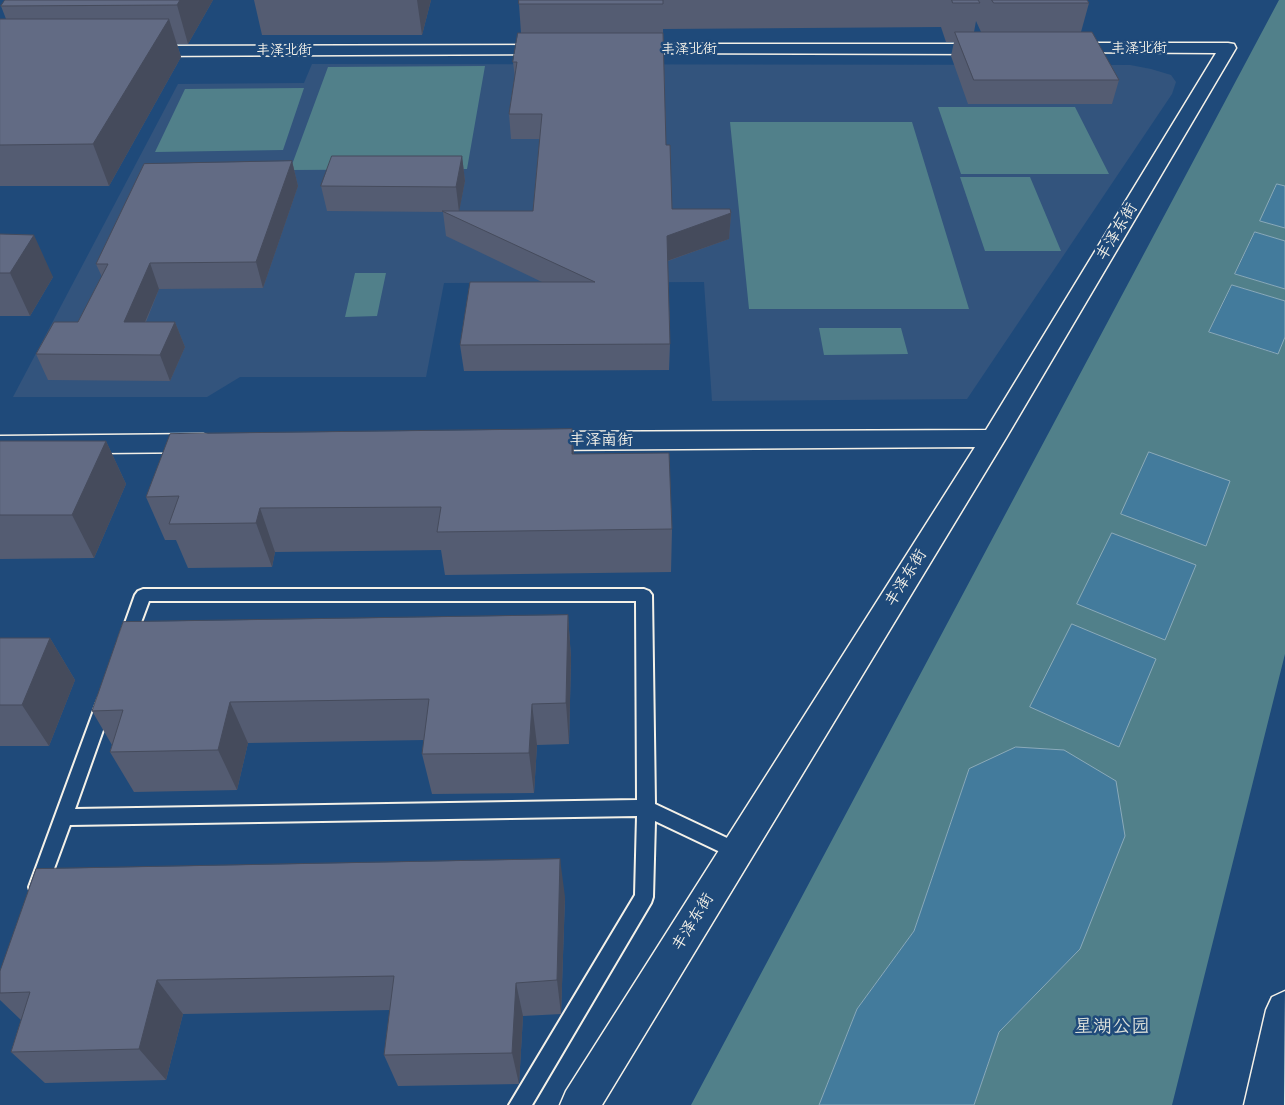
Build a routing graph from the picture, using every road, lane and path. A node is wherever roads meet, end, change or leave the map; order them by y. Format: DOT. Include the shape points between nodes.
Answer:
graph roads {
  1 [pos="1051,48"];
  2 [pos="1228,48"];
  3 [pos="1001,49"];
  4 [pos="565,50"];
  5 [pos="615,50"];
  6 [pos="129,51"];
  7 [pos="993,438"];
  8 [pos="516,441"];
  9 [pos="228,443"];
  10 [pos="0,445"];
  11 [pos="123,651"];
  12 [pos="110,688"];
  13 [pos="645,808"];
  14 [pos="63,817"];
  15 [pos="736,852"];
  16 [pos="33,900"];
  17 [pos="1285,1010"];
  18 [pos="520,1105"];
  19 [pos="580,1105"];
  20 [pos="1264,1105"];
  1 -- 2 [label="street, 丰泽北街"];
  2 -- 7 [label="street, 丰泽东街"];
  3 -- 5 [label="street, 丰泽北街" via="980,44"];
  4 -- 6 [label="street, 丰泽北街"];
  7 -- 8 [label="street, 丰泽南街"];
  7 -- 15 [label="street, 丰泽东街"];
  9 -- 10 [label="street"];
  11 -- 13 [label="lane" via="143,595 644,595"];
  12 -- 14 [label="lane"];
  13 -- 14 [label="lane"];
  13 -- 15 [label="lane"];
  13 -- 18 [label="lane" via="644,897"];
  14 -- 16 [label="lane"];
  15 -- 19 [label="street, 丰泽东街"];
  17 -- 20 [label="street"];
}
